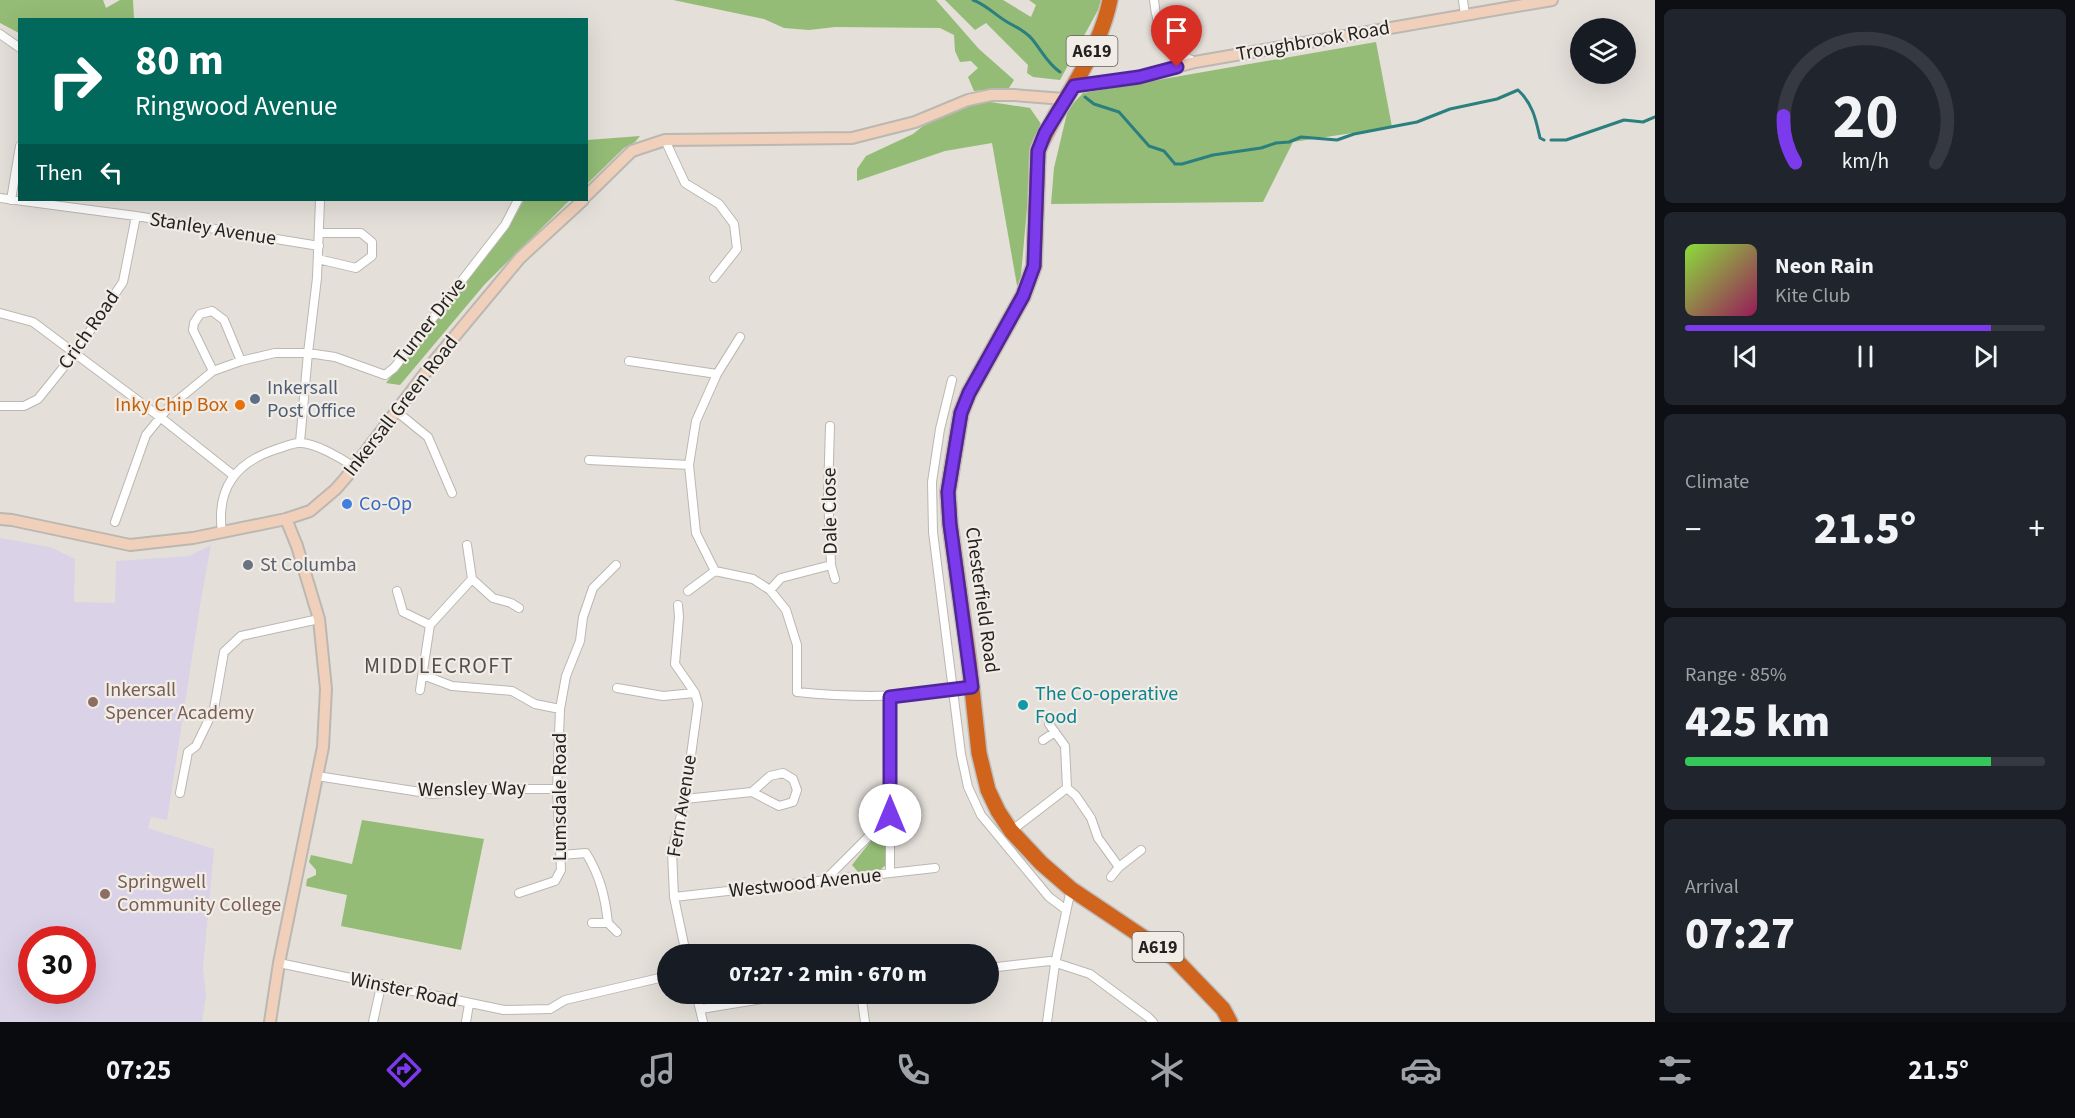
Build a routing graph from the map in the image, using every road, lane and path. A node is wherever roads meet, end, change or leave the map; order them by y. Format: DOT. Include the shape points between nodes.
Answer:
graph roads {
  1 [pos="1110,0"];
  2 [pos="1154,0"];
  3 [pos="1463,0"];
  4 [pos="1552,0"];
  5 [pos="1465,15"];
  6 [pos="0,33"];
  7 [pos="18,46"];
  8 [pos="1195,62"];
  9 [pos="1074,86"];
  10 [pos="1065,99"];
  11 [pos="665,140"];
  12 [pos="18,158"];
  13 [pos="588,194"];
  14 [pos="0,198"];
  15 [pos="11,200"];
  16 [pos="18,201"];
  17 [pos="19,201"];
  18 [pos="320,201"];
  19 [pos="517,201"];
  20 [pos="582,201"];
  21 [pos="136,216"];
  22 [pos="320,233"];
  23 [pos="319,246"];
  24 [pos="318,259"];
  25 [pos="714,278"];
  26 [pos="0,313"];
  27 [pos="740,336"];
  28 [pos="308,352"];
  29 [pos="75,354"];
  30 [pos="241,361"];
  31 [pos="629,361"];
  32 [pos="213,371"];
  33 [pos="717,374"];
  34 [pos="952,380"];
  35 [pos="0,406"];
  36 [pos="396,411"];
  37 [pos="160,417"];
  38 [pos="830,426"];
  39 [pos="300,442"];
  40 [pos="590,460"];
  41 [pos="688,465"];
  42 [pos="354,466"];
  43 [pos="233,475"];
  44 [pos="452,493"];
  45 [pos="0,519"];
  46 [pos="286,519"];
  47 [pos="115,522"];
  48 [pos="222,532"];
  49 [pos="467,545"];
  50 [pos="616,565"];
  51 [pos="831,565"];
  52 [pos="715,571"];
  53 [pos="472,579"];
  54 [pos="835,579"];
  55 [pos="770,590"];
  56 [pos="397,591"];
  57 [pos="688,591"];
  58 [pos="678,605"];
  59 [pos="519,608"];
  60 [pos="319,619"];
  61 [pos="430,625"];
  62 [pos="423,675"];
  63 [pos="972,687"];
  64 [pos="617,688"];
  65 [pos="420,690"];
  66 [pos="951,691"];
  67 [pos="695,693"];
  68 [pos="890,697"];
  69 [pos="560,709"];
  70 [pos="1049,724"];
  71 [pos="1055,732"];
  72 [pos="1043,740"];
  73 [pos="317,777"];
  74 [pos="1067,788"];
  75 [pos="556,789"];
  76 [pos="752,792"];
  77 [pos="180,793"];
  78 [pos="685,799"];
  79 [pos="890,815"];
  80 [pos="1011,831"];
  81 [pos="1141,850"];
  82 [pos="561,855"];
  83 [pos="1119,867"];
  84 [pos="935,868"];
  85 [pos="890,873"];
  86 [pos="1111,877"];
  87 [pos="826,879"];
  88 [pos="1071,889"];
  89 [pos="519,893"];
  90 [pos="674,897"];
  91 [pos="1065,909"];
  92 [pos="592,923"];
  93 [pos="608,923"];
  94 [pos="617,932"];
  95 [pos="684,944"];
  96 [pos="279,963"];
  97 [pos="1055,964"];
  98 [pos="999,967"];
  99 [pos="657,979"];
  100 [pos="381,986"];
  101 [pos="469,1004"];
  102 [pos="699,1004"];
  103 [pos="731,1004"];
  104 [pos="863,1004"];
  105 [pos="701,1009"];
  106 [pos="270,1022"];
  107 [pos="373,1022"];
  108 [pos="466,1022"];
  109 [pos="703,1022"];
  110 [pos="865,1022"];
  111 [pos="1047,1022"];
  112 [pos="1153,1022"];
  113 [pos="1230,1022"];
  1 -- 9 [label="highway, A619" via="1105,26"];
  2 -- 8 [label="street" via="1161,32 1171,47"];
  3 -- 5 [label="street"];
  4 -- 5 [label="street, Troughbrook Road"];
  5 -- 8 [label="street, Troughbrook Road"];
  6 -- 7 [label="street"];
  8 -- 9 [label="street, Troughbrook Road" via="1139,77"];
  9 -- 10 [label="highway, A619"];
  10 -- 11 [label="street" via="991,95 915,122 852,138"];
  10 -- 63 [label="highway, Chesterfield Road / A619" via="1038,151 1034,266 1023,296 969,393 954,448 948,492 950,524"];
  11 -- 13 [label="street" via="632,151"];
  11 -- 25 [label="street" via="685,183 719,204 734,225 737,249"];
  12 -- 15 [label="street"];
  14 -- 15 [label="street, Stanley Avenue"];
  15 -- 16 [label="street, Stanley Avenue"];
  17 -- 21 [label="street, Stanley Avenue"];
  18 -- 22 [label="street"];
  19 -- 28 [label="street, Turner Drive" via="505,225 385,375"];
  20 -- 36 [label="street, Inkersall Green Road" via="520,258"];
  21 -- 23 [label="street, Stanley Avenue"];
  21 -- 29 [label="street, Crich Road" via="123,282"];
  22 -- 23 [label="street"];
  22 -- 24 [label="street" via="361,233 372,242 372,256 356,268"];
  23 -- 24 [label="street"];
  24 -- 28 [label="street"];
  26 -- 29 [label="street" via="33,322"];
  27 -- 33 [label="street"];
  28 -- 30 [label="street" via="275,353"];
  28 -- 39 [label="street"];
  29 -- 35 [label="street, Crich Road" via="38,399 24,406"];
  29 -- 37 [label="street"];
  30 -- 32 [label="street"];
  30 -- 32 [label="street" via="224,320 212,311 200,314 193,330"];
  31 -- 33 [label="street"];
  32 -- 37 [label="street"];
  33 -- 41 [label="street" via="696,421"];
  34 -- 66 [label="street, Chesterfield Road" via="932,482 933,532"];
  36 -- 42 [label="street, Inkersall Green Road"];
  36 -- 44 [label="street" via="428,437"];
  37 -- 43 [label="street"];
  37 -- 47 [label="street" via="146,435"];
  38 -- 51 [label="street, Dale Close"];
  39 -- 42 [label="street" via="331,452"];
  39 -- 43 [label="street" via="261,454"];
  40 -- 41 [label="street"];
  41 -- 52 [label="street" via="696,532"];
  42 -- 46 [label="street, Inkersall Green Road" via="336,489 310,511"];
  43 -- 48 [label="street" via="219,516"];
  45 -- 48 [label="street, Inkersall Green Road" via="130,545"];
  46 -- 48 [label="street, Inkersall Green Road"];
  46 -- 60 [label="street"];
  49 -- 53 [label="street"];
  50 -- 69 [label="street, Lumsdale Road" via="593,588"];
  51 -- 54 [label="street"];
  51 -- 55 [label="street, Dale Close" via="781,578"];
  52 -- 55 [label="street" via="753,579"];
  52 -- 57 [label="street"];
  53 -- 59 [label="street" via="493,598"];
  53 -- 61 [label="street"];
  55 -- 68 [label="street" via="786,610 797,645 797,692"];
  56 -- 61 [label="street" via="403,612"];
  58 -- 67 [label="street" via="675,664"];
  60 -- 73 [label="street" via="326,689 324,747"];
  60 -- 77 [label="street" via="241,636 224,652 214,709 196,746 188,752"];
  61 -- 62 [label="street"];
  62 -- 65 [label="street"];
  62 -- 69 [label="street" via="452,686 512,691 535,704"];
  63 -- 66 [label="street"];
  63 -- 80 [label="highway, Chesterfield Road / A619" via="979,753 988,790"];
  64 -- 67 [label="street" via="663,696"];
  66 -- 68 [label="street"];
  66 -- 91 [label="street, Chesterfield Road" via="968,787 981,815 1049,897"];
  67 -- 78 [label="street, Fern Avenue" via="698,704"];
  68 -- 79 [label="street"];
  69 -- 75 [label="street, Lumsdale Road"];
  70 -- 71 [label="street"];
  71 -- 72 [label="street"];
  71 -- 74 [label="street" via="1065,746"];
  73 -- 75 [label="street, Wensley Way" via="433,794"];
  73 -- 96 [label="street"];
  74 -- 80 [label="street"];
  74 -- 83 [label="street" via="1091,818 1098,838"];
  75 -- 82 [label="street, Lumsdale Road"];
  76 -- 76 [label="street" via="770,776 783,773 793,779 797,790 792,802 779,806"];
  76 -- 78 [label="street"];
  78 -- 90 [label="street, Fern Avenue" via="672,851"];
  79 -- 85 [label="street"];
  79 -- 87 [label="street"];
  80 -- 88 [label="highway, Chesterfield Road / A619"];
  81 -- 83 [label="street"];
  82 -- 89 [label="street, Lumsdale Road" via="561,870 555,882"];
  82 -- 93 [label="street" via="585,852 597,871"];
  83 -- 86 [label="street"];
  84 -- 85 [label="street, Westwood Avenue"];
  85 -- 87 [label="street, Westwood Avenue"];
  87 -- 90 [label="street, Westwood Avenue"];
  88 -- 91 [label="street"];
  88 -- 113 [label="highway, Chesterfield Road / A619" via="1174,958 1223,1009"];
  90 -- 95 [label="street, Fern Avenue"];
  91 -- 97 [label="street"];
  92 -- 93 [label="street"];
  93 -- 94 [label="street"];
  96 -- 100 [label="street, Winster Road"];
  96 -- 106 [label="street"];
  97 -- 98 [label="street"];
  97 -- 111 [label="street"];
  97 -- 112 [label="street" via="1090,974"];
  99 -- 101 [label="street, Winster Road" via="565,1000 550,1009 504,1010"];
  100 -- 101 [label="street, Winster Road"];
  100 -- 107 [label="street"];
  101 -- 108 [label="street"];
  102 -- 105 [label="street"];
  103 -- 105 [label="street"];
  104 -- 110 [label="street"];
  105 -- 109 [label="street"];
}
